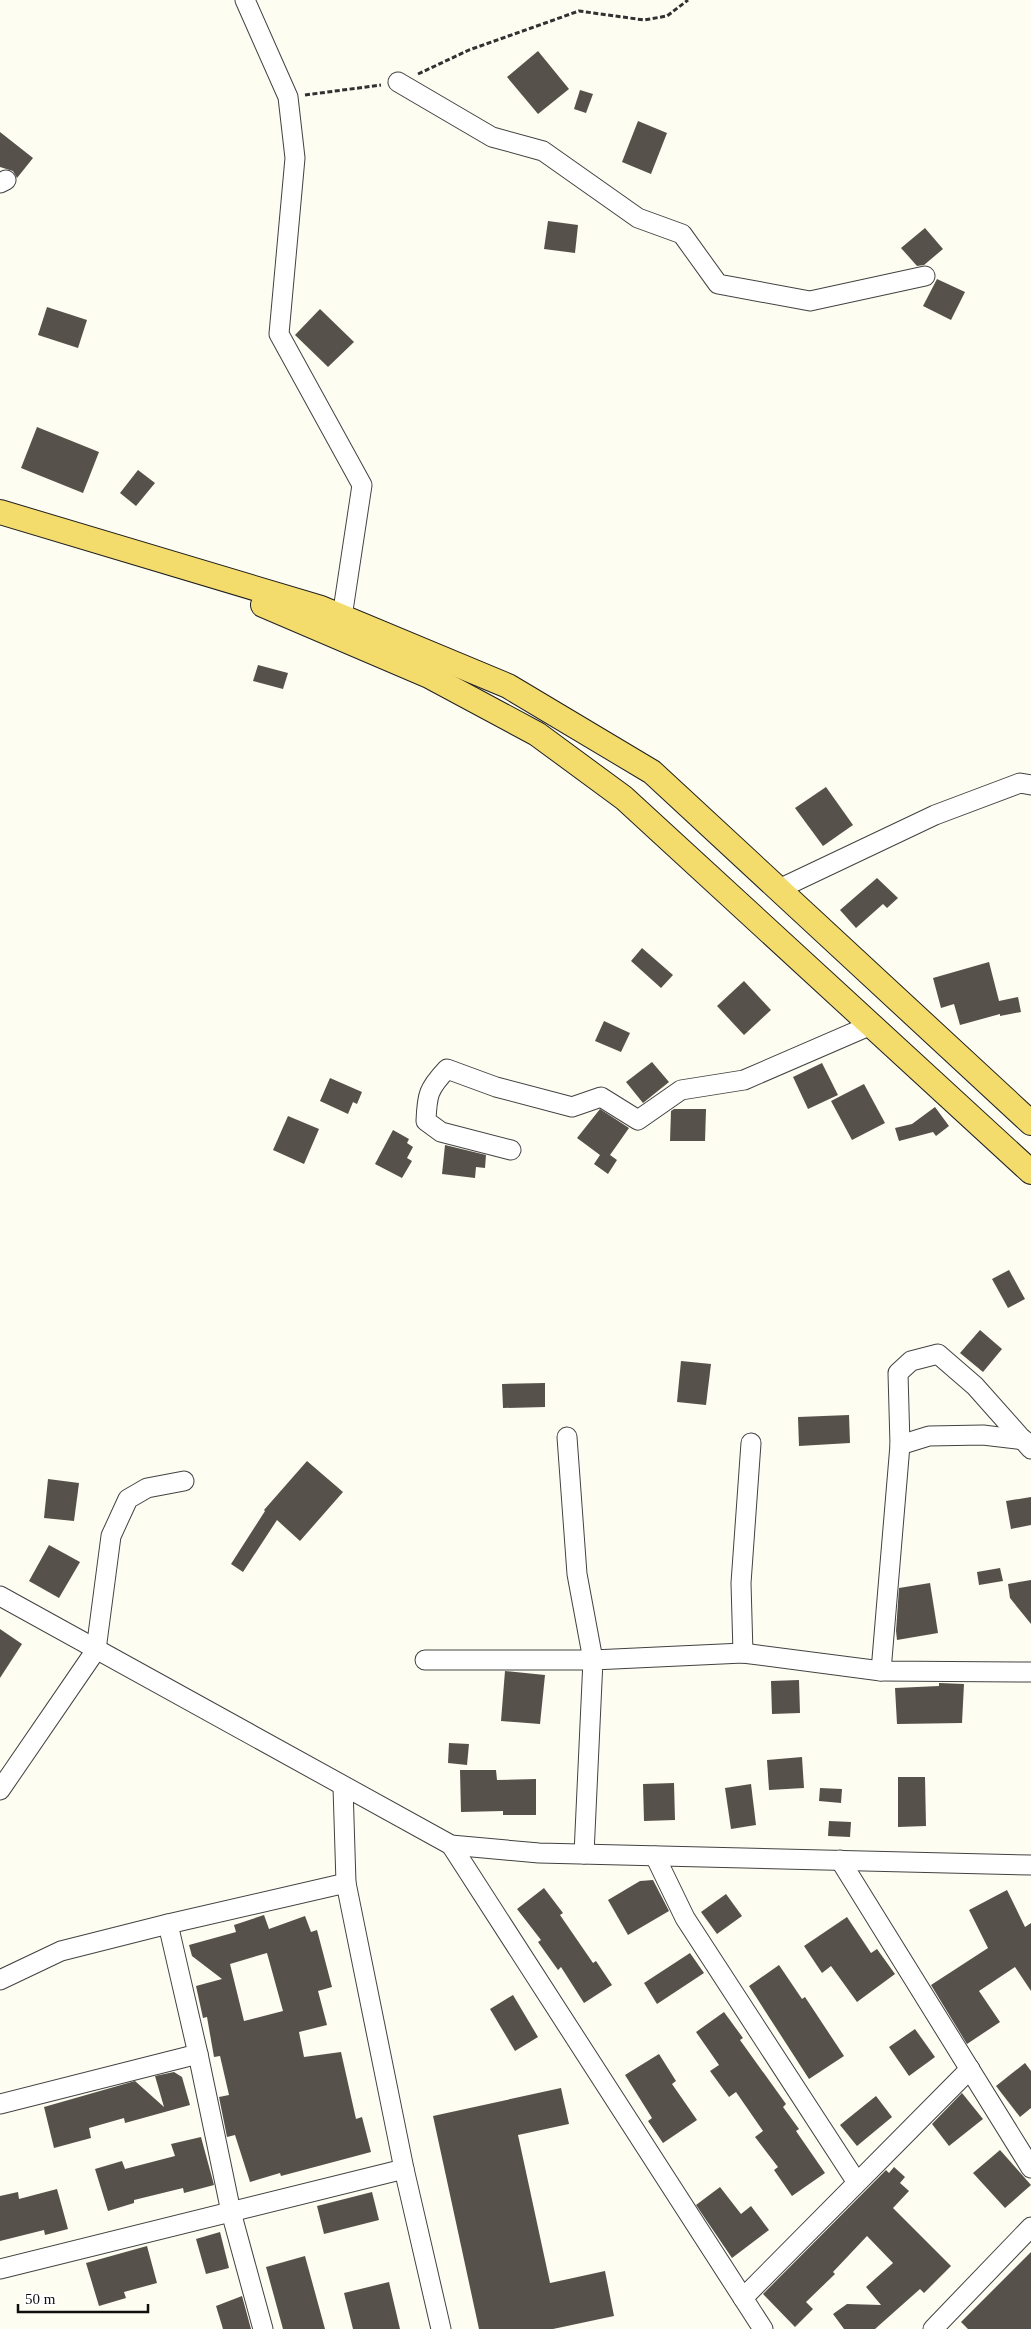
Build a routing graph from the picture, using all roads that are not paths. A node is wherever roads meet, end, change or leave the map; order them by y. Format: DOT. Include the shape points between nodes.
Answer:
graph roads {
  1 [pos="245,0"];
  2 [pos="398,82"];
  3 [pos="925,276"];
  4 [pos="0,512"];
  5 [pos="156,559"];
  6 [pos="342,617"];
  7 [pos="1031,785"];
  8 [pos="778,889"];
  9 [pos="871,1025"];
  10 [pos="1031,1123"];
  11 [pos="511,1150"];
  12 [pos="1031,1172"];
  13 [pos="567,1437"];
  14 [pos="751,1443"];
  15 [pos="1028,1444"];
  16 [pos="900,1445"];
  17 [pos="184,1481"];
  18 [pos="0,1596"];
  19 [pos="96,1650"];
  20 [pos="743,1653"];
  21 [pos="425,1660"];
  22 [pos="593,1660"];
  23 [pos="881,1671"];
  24 [pos="1031,1672"];
  25 [pos="343,1787"];
  26 [pos="0,1790"];
  27 [pos="451,1845"];
  28 [pos="584,1854"];
  29 [pos="655,1856"];
  30 [pos="840,1860"];
  31 [pos="1031,1865"];
  32 [pos="346,1883"];
  33 [pos="168,1924"];
  34 [pos="0,1980"];
  35 [pos="198,2054"];
  36 [pos="970,2069"];
  37 [pos="0,2104"];
  38 [pos="1031,2168"];
  39 [pos="404,2169"];
  40 [pos="856,2181"];
  41 [pos="231,2212"];
  42 [pos="1031,2227"];
  43 [pos="0,2269"];
  44 [pos="743,2298"];
  45 [pos="263,2329"];
  46 [pos="441,2329"];
  47 [pos="763,2329"];
  48 [pos="932,2329"];
  1 -- 6 [label="street" via="288,97 295,158 279,334 362,485"];
  2 -- 3 [label="street" via="492,137 543,151 638,218 682,234 718,284 810,301"];
  4 -- 5 [label="main road"];
  5 -- 6 [label="main road"];
  5 -- 9 [label="main road" via="429,676 537,734 624,798"];
  6 -- 8 [label="main road" via="508,686 652,772"];
  7 -- 8 [label="street" via="1020,783 935,815"];
  8 -- 10 [label="main road"];
  9 -- 11 [label="street" via="744,1080 681,1090 638,1120 601,1097 572,1107 496,1087 447,1069 427,1096 426,1121 441,1132"];
  9 -- 12 [label="main road"];
  13 -- 22 [label="street" via="577,1574"];
  14 -- 20 [label="street" via="741,1583"];
  15 -- 16 [label="street" via="984,1435 929,1436"];
  15 -- 16 [label="street" via="975,1386 938,1354 911,1360 898,1373"];
  16 -- 23 [label="street"];
  17 -- 19 [label="street" via="147,1488 128,1499 111,1536"];
  18 -- 19 [label="street"];
  19 -- 25 [label="street"];
  19 -- 26 [label="street"];
  20 -- 22 [label="street"];
  20 -- 23 [label="street"];
  21 -- 22 [label="street"];
  22 -- 28 [label="street"];
  23 -- 24 [label="street"];
  25 -- 27 [label="street"];
  25 -- 32 [label="street"];
  27 -- 28 [label="street"];
  27 -- 44 [label="street"];
  28 -- 29 [label="street"];
  29 -- 30 [label="street"];
  29 -- 40 [label="street" via="685,1918"];
  30 -- 31 [label="street"];
  30 -- 36 [label="street"];
  32 -- 33 [label="street"];
  32 -- 39 [label="street"];
  33 -- 34 [label="street" via="61,1951"];
  33 -- 35 [label="street"];
  35 -- 37 [label="street"];
  35 -- 41 [label="street"];
  36 -- 38 [label="street"];
  36 -- 40 [label="street"];
  39 -- 41 [label="street"];
  39 -- 46 [label="street"];
  40 -- 44 [label="street"];
  41 -- 43 [label="street"];
  41 -- 45 [label="street"];
  42 -- 48 [label="street"];
  44 -- 47 [label="street"];
}
